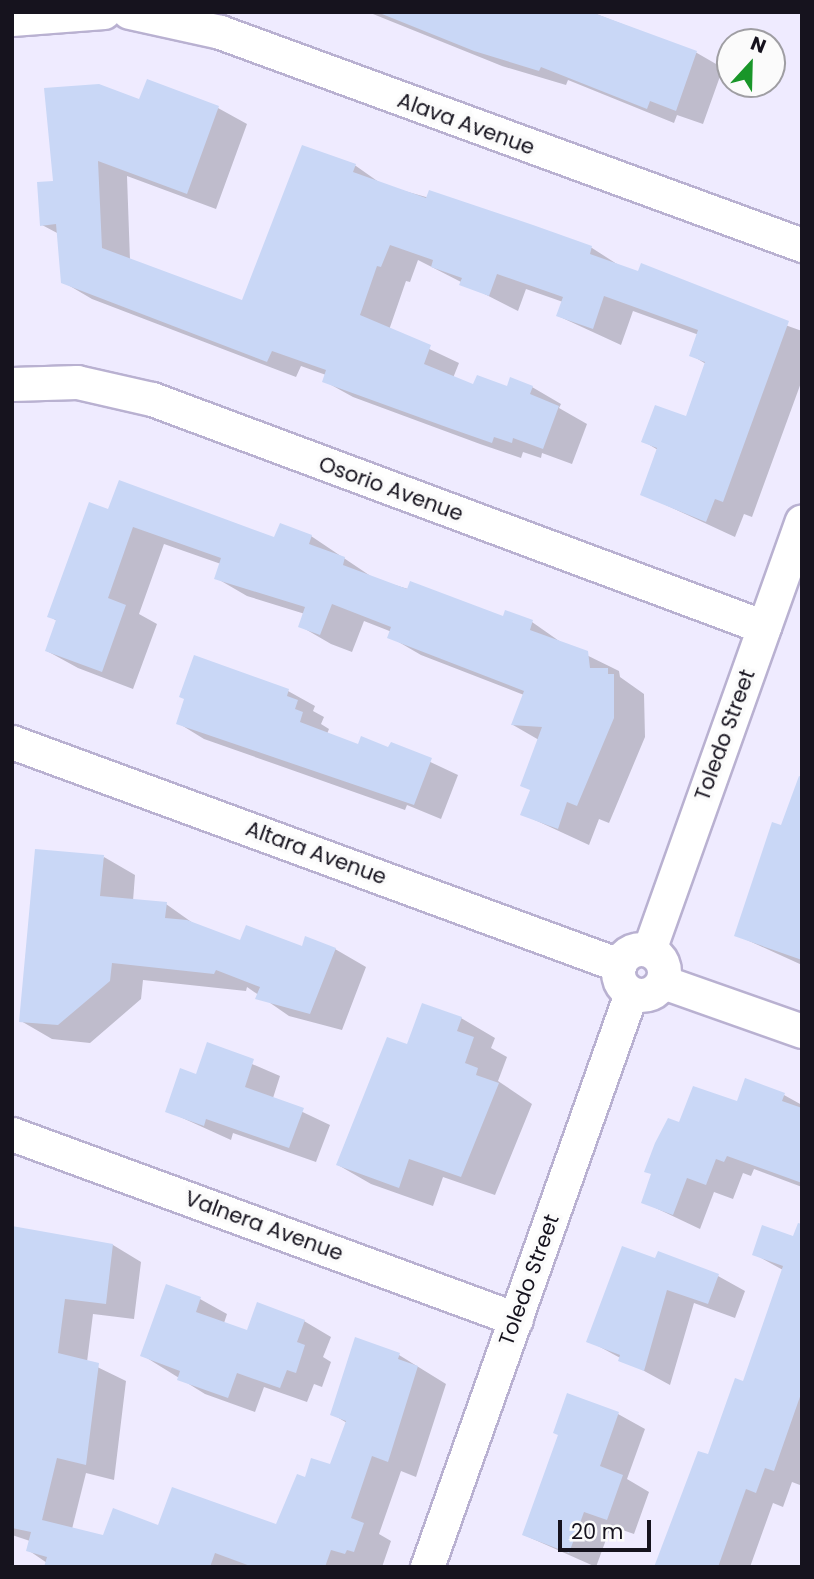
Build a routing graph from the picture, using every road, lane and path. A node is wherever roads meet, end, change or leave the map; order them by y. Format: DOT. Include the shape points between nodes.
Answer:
graph roads {
  1 [pos="104,12"];
  2 [pos="129,12"];
  3 [pos="12,19"];
  4 [pos="802,244"];
  5 [pos="12,384"];
  6 [pos="802,521"];
  7 [pos="764,627"];
  8 [pos="12,742"];
  9 [pos="649,950"];
  10 [pos="625,979"];
  11 [pos="663,982"];
  12 [pos="802,1031"];
  13 [pos="12,1134"];
  14 [pos="516,1319"];
  15 [pos="427,1567"];
  1 -- 3 [label="street"];
  2 -- 4 [label="street, Alava Avenue" via="220,32"];
  5 -- 7 [label="street, Osorio Avenue" via="77,382 152,399"];
  6 -- 7 [label="street, Toledo Street"];
  7 -- 9 [label="street, Toledo Street"];
  8 -- 10 [label="street, Altara Avenue"];
  9 -- 10 [label="street" via="627,953"];
  9 -- 11 [label="street" via="661,959"];
  10 -- 11 [label="street" via="650,994"];
  10 -- 14 [label="street, Toledo Street"];
  11 -- 12 [label="street"];
  13 -- 14 [label="street, Valnera Avenue"];
  14 -- 15 [label="street, Toledo Street"];
}
